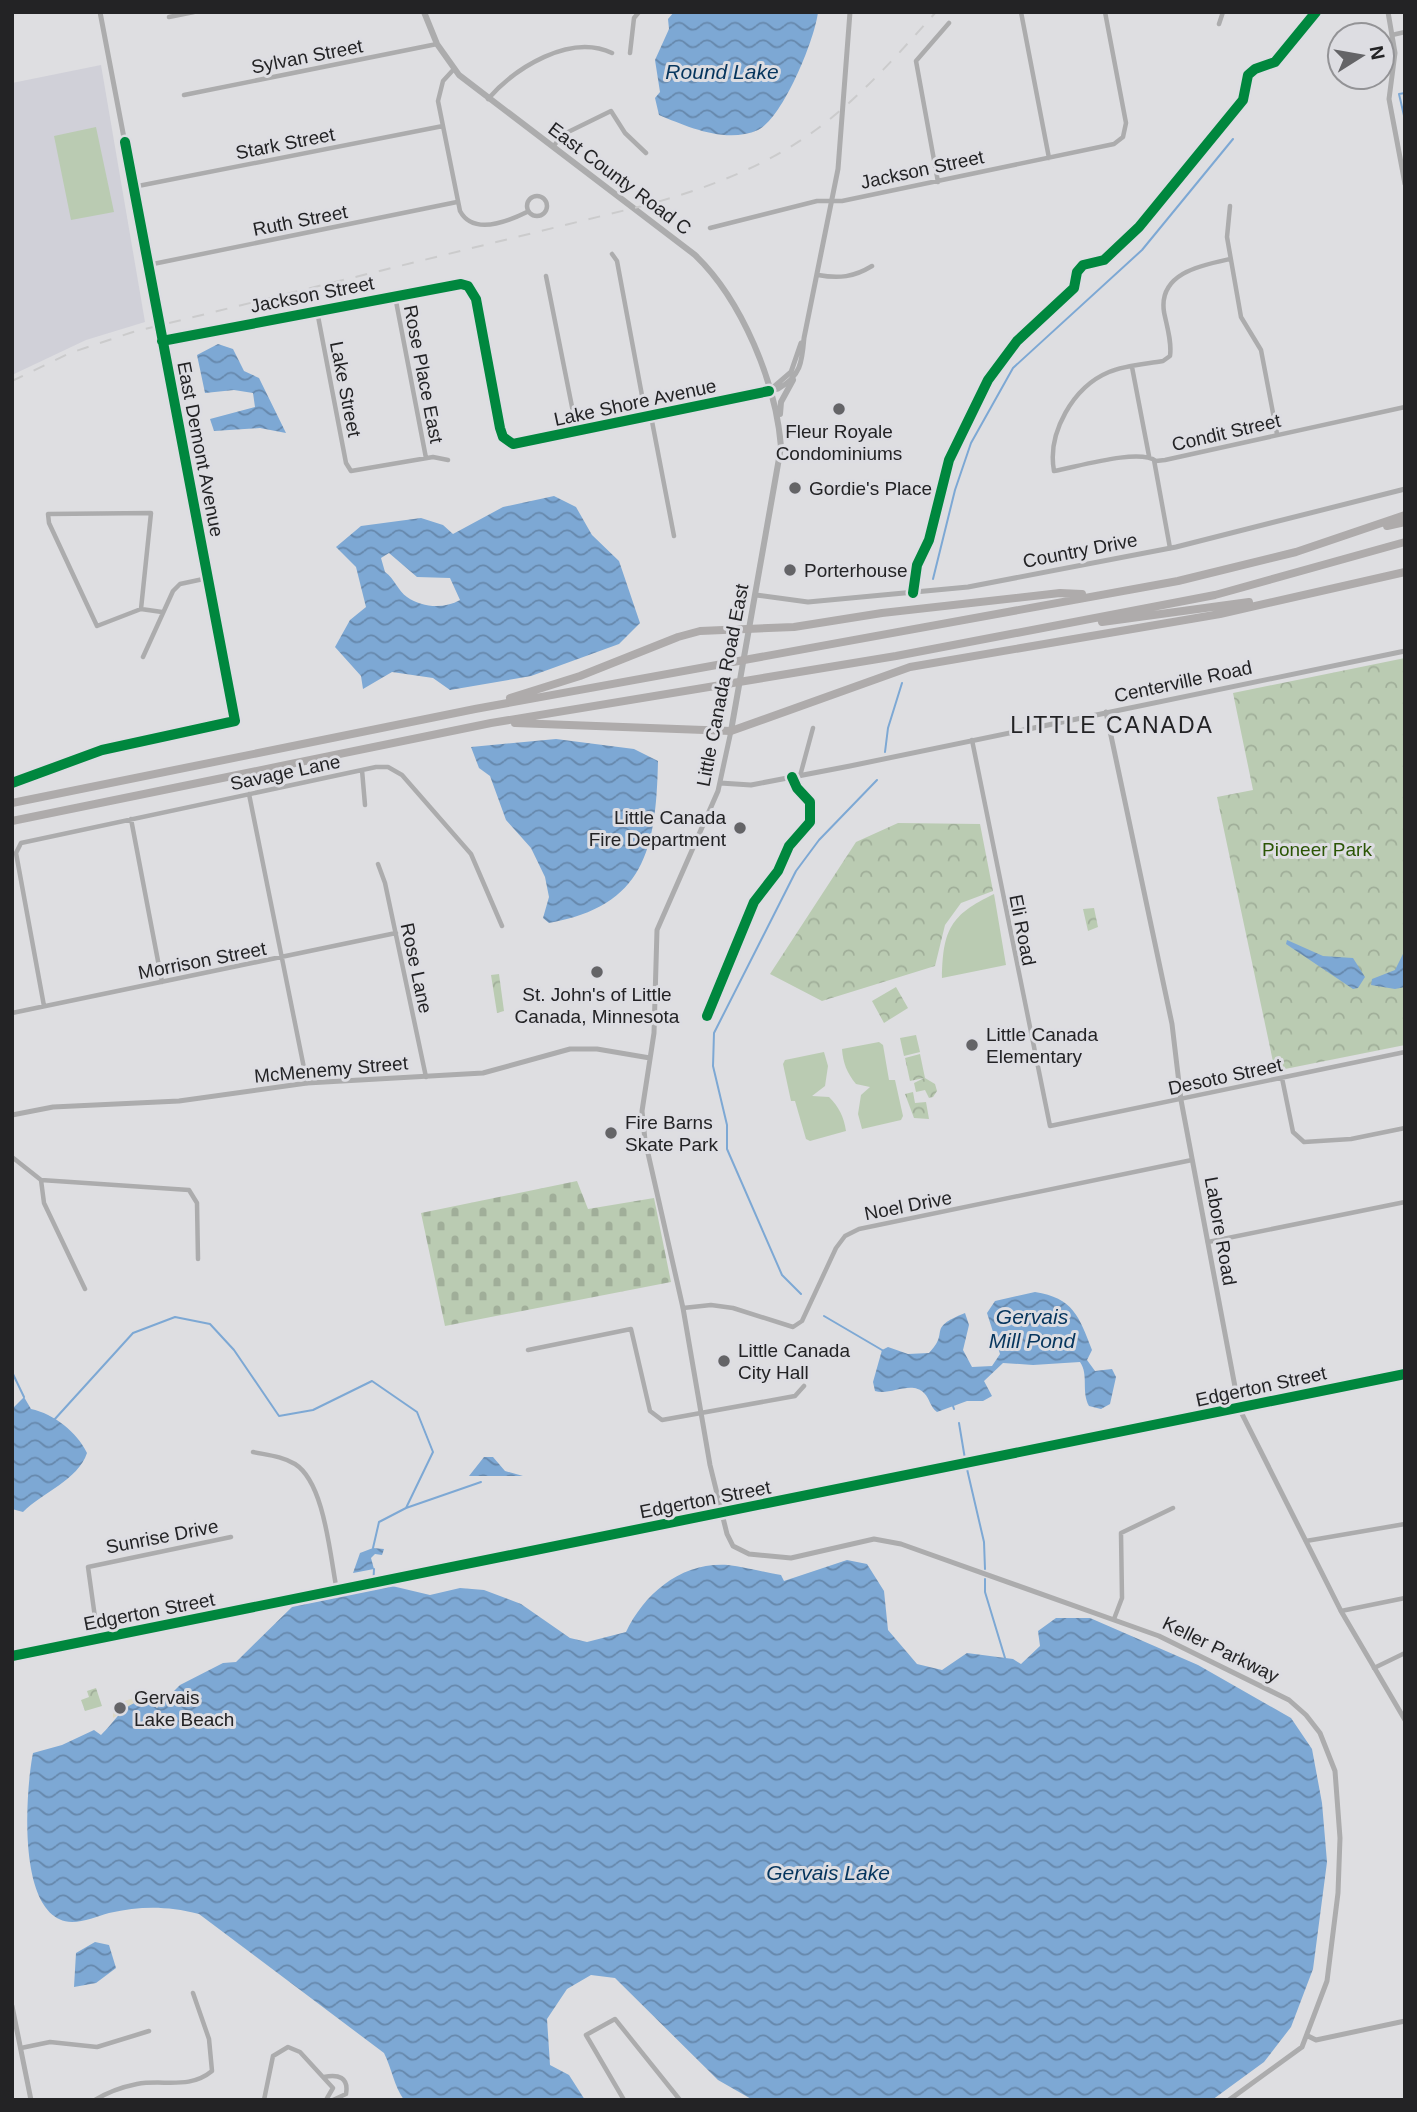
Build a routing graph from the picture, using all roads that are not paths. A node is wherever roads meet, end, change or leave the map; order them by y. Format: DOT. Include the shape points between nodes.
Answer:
graph roads {
  1 [pos="100,12"];
  2 [pos="194,12"];
  3 [pos="424,12"];
  4 [pos="639,12"];
  5 [pos="850,12"];
  6 [pos="1021,12"];
  7 [pos="1105,12"];
  8 [pos="1223,12"];
  9 [pos="169,17"];
  10 [pos="949,23"];
  11 [pos="1219,24"];
  12 [pos="437,44"];
  13 [pos="630,52"];
  14 [pos="612,53"];
  15 [pos="454,69"];
  16 [pos="1390,91"];
  17 [pos="184,95"];
  18 [pos="488,99"];
  19 [pos="443,126"];
  20 [pos="553,148"];
  21 [pos="646,153"];
  22 [pos="1049,158"];
  23 [pos="938,182"];
  24 [pos="1405,184"];
  25 [pos="133,187"];
  26 [pos="457,202"];
  27 [pos="832,202"];
  28 [pos="1230,206"];
  29 [pos="527,212"];
  30 [pos="710,228"];
  31 [pos="612,254"];
  32 [pos="1230,259"];
  33 [pos="148,265"];
  34 [pos="872,265"];
  35 [pos="818,275"];
  36 [pos="546,276"];
  37 [pos="395,295"];
  38 [pos="317,311"];
  39 [pos="804,338"];
  40 [pos="162,341"];
  41 [pos="1132,367"];
  42 [pos="793,380"];
  43 [pos="769,391"];
  44 [pos="1405,407"];
  45 [pos="649,416"];
  46 [pos="780,427"];
  47 [pos="576,432"];
  48 [pos="1277,434"];
  49 [pos="508,442"];
  50 [pos="1152,457"];
  51 [pos="426,458"];
  52 [pos="448,460"];
  53 [pos="1405,489"];
  54 [pos="1405,515"];
  55 [pos="1405,522"];
  56 [pos="1351,535"];
  57 [pos="674,536"];
  58 [pos="1405,542"];
  59 [pos="1170,548"];
  60 [pos="1405,573"];
  61 [pos="208,578"];
  62 [pos="756,595"];
  63 [pos="1099,595"];
  64 [pos="1293,597"];
  65 [pos="141,609"];
  66 [pos="162,612"];
  67 [pos="750,627"];
  68 [pos="1009,634"];
  69 [pos="1405,651"];
  70 [pos="144,657"];
  71 [pos="475,709"];
  72 [pos="1106,712"];
  73 [pos="491,723"];
  74 [pos="813,728"];
  75 [pos="730,731"];
  76 [pos="971,740"];
  77 [pos="362,770"];
  78 [pos="800,776"];
  79 [pos="12,783"];
  80 [pos="720,783"];
  81 [pos="249,794"];
  82 [pos="12,803"];
  83 [pos="365,806"];
  84 [pos="131,818"];
  85 [pos="12,821"];
  86 [pos="378,864"];
  87 [pos="502,926"];
  88 [pos="396,933"];
  89 [pos="280,959"];
  90 [pos="162,982"];
  91 [pos="44,1006"];
  92 [pos="12,1013"];
  93 [pos="1405,1052"];
  94 [pos="650,1058"];
  95 [pos="426,1077"];
  96 [pos="1282,1078"];
  97 [pos="307,1083"];
  98 [pos="1181,1100"];
  99 [pos="12,1115"];
  100 [pos="1050,1126"];
  101 [pos="1405,1128"];
  102 [pos="12,1157"];
  103 [pos="1192,1160"];
  104 [pos="41,1180"];
  105 [pos="1405,1202"];
  106 [pos="1208,1242"];
  107 [pos="198,1259"];
  108 [pos="85,1289"];
  109 [pos="683,1308"];
  110 [pos="528,1350"];
  111 [pos="1405,1374"];
  112 [pos="804,1386"];
  113 [pos="1239,1408"];
  114 [pos="701,1413"];
  115 [pos="253,1452"];
  116 [pos="1173,1508"];
  117 [pos="720,1514"];
  118 [pos="1405,1524"];
  119 [pos="230,1537"];
  120 [pos="1306,1541"];
  121 [pos="337,1591"];
  122 [pos="1405,1598"];
  123 [pos="1341,1611"];
  124 [pos="1114,1619"];
  125 [pos="98,1639"];
  126 [pos="1405,1653"];
  127 [pos="12,1656"];
  128 [pos="1374,1669"];
  129 [pos="1405,1720"];
  130 [pos="193,1993"];
  131 [pos="12,2006"];
  132 [pos="1405,2021"];
  133 [pos="149,2031"];
  134 [pos="1308,2036"];
  135 [pos="21,2048"];
  136 [pos="323,2077"];
  137 [pos="31,2100"];
  138 [pos="95,2100"];
  139 [pos="264,2100"];
  140 [pos="329,2100"];
  141 [pos="624,2100"];
  142 [pos="680,2100"];
  143 [pos="1229,2100"];
  1 -- 25 [label="street, East Demont Avenue"];
  2 -- 9 [label="street"];
  3 -- 12 [label="main road, East County Road C"];
  4 -- 13 [label="street" via="634,18"];
  5 -- 27 [label="street" via="843,127"];
  6 -- 22 [label="street"];
  7 -- 22 [label="street, Jackson Street" via="1126,122 1123,137 1114,144"];
  8 -- 11 [label="street"];
  10 -- 23 [label="street" via="916,61"];
  12 -- 15 [label="main road, East County Road C"];
  12 -- 17 [label="street, Sylvan Street"];
  14 -- 18 [label="street" via="588,47 536,61 506,79"];
  15 -- 18 [label="main road, East County Road C"];
  15 -- 19 [label="street" via="439,91"];
  16 -- 24 [label="street"];
  18 -- 20 [label="main road, East County Road C"];
  19 -- 25 [label="street, Stark Street"];
  19 -- 26 [label="street"];
  20 -- 21 [label="street" via="562,135 611,111"];
  20 -- 43 [label="main road, East County Road C" via="706,266 743,320"];
  22 -- 23 [label="street, Jackson Street"];
  23 -- 27 [label="street, Jackson Street"];
  25 -- 33 [label="street, East Demont Avenue"];
  26 -- 29 [label="street" via="463,216 477,225"];
  26 -- 33 [label="street, Ruth Street"];
  27 -- 30 [label="street, Jackson Street" via="817,201"];
  27 -- 35 [label="street"];
  28 -- 32 [label="street"];
  29 -- 29 [label="street" via="543,214 547,201 535,196"];
  31 -- 45 [label="street"];
  32 -- 41 [label="street" via="1182,272 1163,300 1170,356"];
  32 -- 48 [label="street" via="1243,323 1261,350"];
  33 -- 40 [label="street, East Demont Avenue"];
  34 -- 35 [label="street" via="841,278"];
  35 -- 39 [label="street"];
  36 -- 47 [label="street"];
  37 -- 38 [label="street, Jackson Street"];
  37 -- 49 [label="street, Jackson Street" via="468,286 476,299 500,428"];
  37 -- 51 [label="street, Rose Place East"];
  38 -- 40 [label="street, Jackson Street"];
  38 -- 51 [label="street, Lake Street" via="351,471"];
  39 -- 42 [label="street" via="801,365"];
  39 -- 43 [label="street" via="791,372"];
  40 -- 61 [label="street, East Demont Avenue"];
  41 -- 50 [label="street"];
  41 -- 50 [label="street, Condit Street" via="1103,375 1074,401 1055,437 1054,471"];
  42 -- 43 [label="street"];
  42 -- 46 [label="main road" via="781,402"];
  43 -- 45 [label="street, Lake Shore Avenue"];
  43 -- 46 [label="main road, Little Canada Road East"];
  44 -- 48 [label="street, Condit Street"];
  45 -- 47 [label="street, Lake Shore Avenue"];
  45 -- 57 [label="street"];
  46 -- 62 [label="main road, Little Canada Road East" via="778,473"];
  47 -- 49 [label="street, Lake Shore Avenue" via="520,445"];
  48 -- 50 [label="street, Condit Street" via="1165,460"];
  50 -- 59 [label="street"];
  51 -- 52 [label="street"];
  53 -- 59 [label="street, Country Drive"];
  54 -- 56 [label="highway"];
  55 -- 56 [label="highway"];
  56 -- 63 [label="highway" via="1178,581"];
  58 -- 68 [label="highway" via="1215,596"];
  59 -- 62 [label="street, Country Drive" via="943,591 808,602"];
  60 -- 64 [label="highway"];
  61 -- 66 [label="street" via="180,584"];
  61 -- 79 [label="street, East Demont Avenue" via="235,721 102,750"];
  62 -- 67 [label="main road, Little Canada Road East"];
  63 -- 67 [label="highway" via="1060,593 794,627"];
  63 -- 71 [label="highway"];
  64 -- 68 [label="highway"];
  64 -- 75 [label="highway" via="1220,614 910,667"];
  65 -- 65 [label="street" via="150,513 48,514 97,626"];
  65 -- 66 [label="street"];
  66 -- 70 [label="street"];
  67 -- 71 [label="highway" via="678,637 580,676"];
  67 -- 75 [label="main road, Little Canada Road East"];
  68 -- 73 [label="highway"];
  69 -- 72 [label="street, Centerville Road"];
  71 -- 82 [label="highway"];
  72 -- 76 [label="street, Centerville Road"];
  72 -- 98 [label="street, Labore Road" via="1172,1024"];
  73 -- 75 [label="highway"];
  73 -- 85 [label="highway"];
  74 -- 78 [label="street"];
  75 -- 80 [label="street, Little Canada Road East"];
  76 -- 78 [label="street, Centerville Road"];
  76 -- 100 [label="street, Eli Road"];
  77 -- 81 [label="street, Savage Lane"];
  77 -- 83 [label="street"];
  77 -- 87 [label="street, Savage Lane" via="383,766 398,772 459,839 471,854"];
  78 -- 80 [label="street, Centerville Road" via="751,785"];
  80 -- 94 [label="street, Little Canada Road East" via="657,930"];
  81 -- 84 [label="street, Savage Lane"];
  81 -- 89 [label="street"];
  84 -- 90 [label="street"];
  84 -- 91 [label="street, Savage Lane" via="20,843 18,868"];
  86 -- 88 [label="street, Rose Lane"];
  88 -- 89 [label="street, Morrison Street"];
  88 -- 95 [label="street, Rose Lane"];
  89 -- 90 [label="street, Morrison Street"];
  89 -- 97 [label="street"];
  90 -- 91 [label="street, Morrison Street"];
  91 -- 92 [label="street, Morrison Street"];
  93 -- 96 [label="street, Desoto Street"];
  94 -- 95 [label="street, McMenemy Street" via="570,1049 484,1073"];
  94 -- 109 [label="street, Little Canada Road East" via="643,1124"];
  95 -- 97 [label="street, McMenemy Street"];
  96 -- 98 [label="street, Desoto Street"];
  96 -- 101 [label="street" via="1293,1132 1304,1142"];
  97 -- 99 [label="street, McMenemy Street" via="179,1101 53,1107"];
  98 -- 100 [label="street, Desoto Street"];
  98 -- 103 [label="street, Labore Road"];
  102 -- 104 [label="street"];
  103 -- 106 [label="street, Labore Road"];
  103 -- 109 [label="street, Noel Drive" via="859,1229 840,1242 802,1321 793,1327 733,1308"];
  104 -- 107 [label="street" via="192,1192 197,1203"];
  104 -- 108 [label="street" via="44,1203"];
  105 -- 106 [label="street"];
  106 -- 113 [label="street, Labore Road"];
  109 -- 114 [label="street, Little Canada Road East"];
  110 -- 114 [label="street" via="631,1329 652,1415 662,1420"];
  111 -- 113 [label="street, Edgerton Street"];
  112 -- 114 [label="street" via="795,1396"];
  113 -- 117 [label="street, Edgerton Street"];
  113 -- 120 [label="street, Labore Road"];
  114 -- 117 [label="street, Little Canada Road East"];
  115 -- 121 [label="street" via="288,1460 311,1480"];
  116 -- 124 [label="street" via="1121,1533 1122,1598"];
  117 -- 121 [label="street, Edgerton Street"];
  117 -- 124 [label="street, Keller Parkway" via="733,1546 749,1555 791,1558 860,1540 887,1540"];
  118 -- 120 [label="street"];
  119 -- 125 [label="street, Sunrise Drive" via="88,1567"];
  120 -- 123 [label="street, Labore Road"];
  121 -- 125 [label="street, Edgerton Street"];
  122 -- 123 [label="street"];
  123 -- 128 [label="street, Labore Road"];
  124 -- 134 [label="street, Keller Parkway" via="1279,1694 1306,1715 1326,1743 1340,1813 1338,1893 1327,1981"];
  125 -- 127 [label="street, Edgerton Street"];
  126 -- 128 [label="street"];
  128 -- 129 [label="street, Labore Road"];
  130 -- 138 [label="street" via="209,2039 212,2071 180,2084 139,2083"];
  131 -- 135 [label="street"];
  132 -- 134 [label="street" via="1317,2040"];
  133 -- 135 [label="street" via="97,2047 50,2042"];
  134 -- 143 [label="street, Keller Parkway" via="1285,2062"];
  135 -- 137 [label="street"];
  136 -- 139 [label="street" via="297,2050 284,2048 273,2056"];
  136 -- 140 [label="street" via="333,2088"];
  136 -- 140 [label="street" via="336,2074 347,2086 346,2094"];
  141 -- 142 [label="street" via="586,2035 615,2019"];
}
